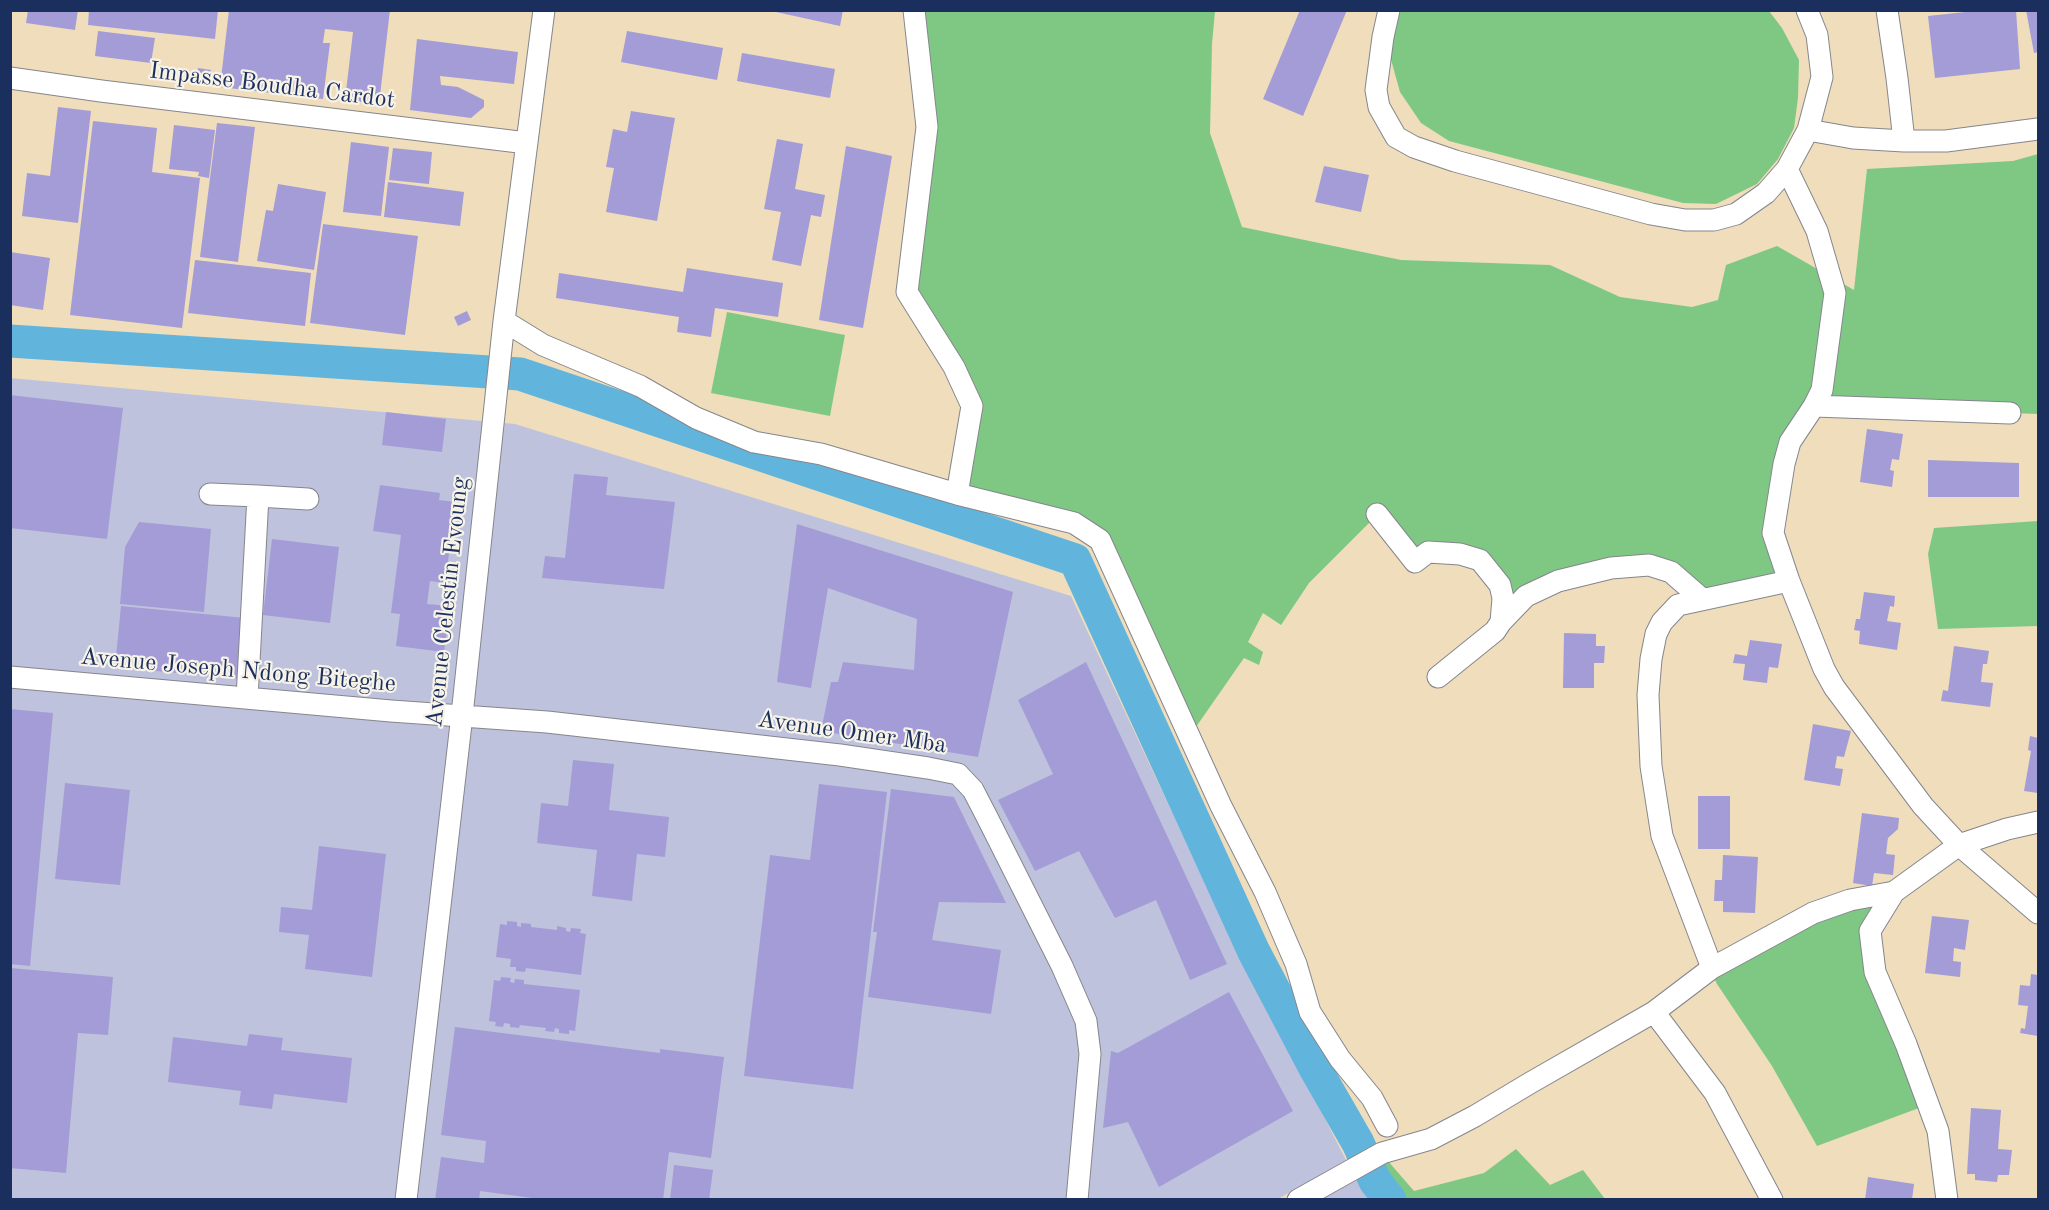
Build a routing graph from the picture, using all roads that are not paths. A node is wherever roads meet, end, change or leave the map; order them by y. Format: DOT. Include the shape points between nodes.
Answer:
graph roads {
  1 [pos="544,10"];
  2 [pos="914,10"];
  3 [pos="1389,10"];
  4 [pos="1807,10"];
  5 [pos="1887,10"];
  6 [pos="10,78"];
  7 [pos="2038,129"];
  8 [pos="1808,130"];
  9 [pos="1904,141"];
  10 [pos="527,142"];
  11 [pos="1787,169"];
  12 [pos="504,321"];
  13 [pos="1814,406"];
  14 [pos="2010,413"];
  15 [pos="210,494"];
  16 [pos="957,494"];
  17 [pos="258,496"];
  18 [pos="308,499"];
  19 [pos="1377,514"];
  20 [pos="1789,581"];
  21 [pos="1702,599"];
  22 [pos="1501,622"];
  23 [pos="10,677"];
  24 [pos="1438,677"];
  25 [pos="247,698"];
  26 [pos="462,715"];
  27 [pos="2038,822"];
  28 [pos="1959,844"];
  29 [pos="1894,892"];
  30 [pos="2038,913"];
  31 [pos="1712,968"];
  32 [pos="1654,1012"];
  33 [pos="1387,1126"];
  34 [pos="406,1200"];
  35 [pos="1077,1200"];
  36 [pos="1298,1200"];
  37 [pos="1772,1200"];
  38 [pos="1947,1200"];
  1 -- 10 [label="street, Avenue Celestin Evoung"];
  2 -- 16 [label="street" via="927,127 907,292 954,367 972,406"];
  3 -- 11 [label="street" via="1376,90 1378,107 1396,137 1414,147 1534,183 1685,220 1714,220 1736,214 1766,193"];
  4 -- 8 [label="street" via="1817,35 1822,77"];
  5 -- 9 [label="street"];
  6 -- 10 [label="street, Impasse Boudha Cardot"];
  7 -- 9 [label="street" via="1946,141"];
  8 -- 9 [label="street"];
  8 -- 11 [label="street"];
  10 -- 12 [label="street, Avenue Celestin Evoung"];
  11 -- 13 [label="street" via="1817,231 1835,293 1822,390"];
  12 -- 16 [label="street" via="543,345 640,386 696,418 754,442 821,454"];
  12 -- 26 [label="street, Avenue Celestin Evoung"];
  13 -- 14 [label="street"];
  13 -- 20 [label="street" via="1790,442 1773,533"];
  15 -- 17 [label="street"];
  16 -- 33 [label="street" via="1074,523 1100,540 1221,806 1265,892 1296,964 1310,1012 1340,1059 1372,1098"];
  17 -- 18 [label="street"];
  17 -- 25 [label="street"];
  19 -- 22 [label="street" via="1415,562 1428,552 1480,560 1500,585"];
  20 -- 21 [label="street"];
  20 -- 28 [label="street" via="1834,687 1923,806"];
  21 -- 22 [label="street" via="1671,572 1649,565 1611,568 1558,580 1526,596"];
  21 -- 31 [label="street" via="1678,605 1662,621 1651,659 1648,695 1651,766 1662,837"];
  22 -- 24 [label="street"];
  23 -- 25 [label="street, Avenue Joseph Ndong Biteghe"];
  25 -- 26 [label="street, Avenue Joseph Ndong Biteghe"];
  26 -- 34 [label="street, Avenue Celestin Evoung"];
  26 -- 35 [label="street, Avenue Omer Mba" via="840,755 958,774 983,808 1086,1021 1090,1054"];
  27 -- 28 [label="street"];
  28 -- 29 [label="street"];
  28 -- 30 [label="street"];
  29 -- 31 [label="street" via="1850,900 1813,913"];
  29 -- 38 [label="street" via="1870,931 1875,972 1938,1131"];
  31 -- 32 [label="street"];
  32 -- 36 [label="street" via="1475,1116 1431,1139 1382,1153"];
  32 -- 37 [label="street" via="1715,1093"];
}
